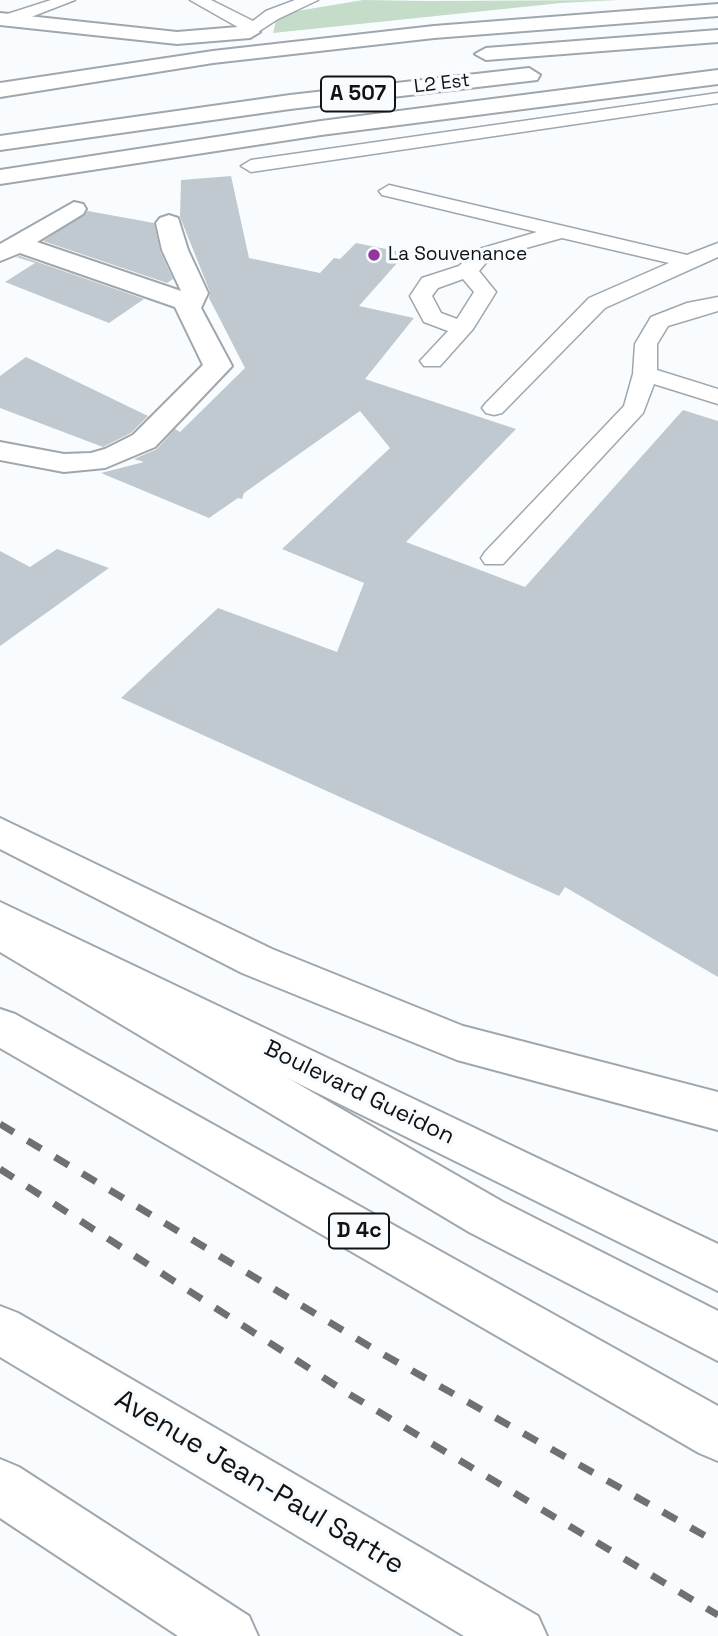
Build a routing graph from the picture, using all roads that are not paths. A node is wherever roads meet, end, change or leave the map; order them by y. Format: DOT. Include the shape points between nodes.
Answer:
graph roads {
  1 [pos="67,0"];
  2 [pos="198,0"];
  3 [pos="310,0"];
  4 [pos="718,10"];
  5 [pos="3,19"];
  6 [pos="252,30"];
  7 [pos="718,36"];
  8 [pos="461,56"];
  9 [pos="718,59"];
  10 [pos="641,65"];
  11 [pos="547,73"];
  12 [pos="718,77"];
  13 [pos="0,90"];
  14 [pos="718,98"];
  15 [pos="0,143"];
  16 [pos="251,166"];
  17 [pos="0,177"];
  18 [pos="389,191"];
  19 [pos="74,209"];
  20 [pos="169,223"];
  21 [pos="564,231"];
  22 [pos="9,249"];
  23 [pos="718,249"];
  24 [pos="686,261"];
  25 [pos="467,271"];
  26 [pos="191,303"];
  27 [pos="718,304"];
  28 [pos="462,329"];
  29 [pos="432,361"];
  30 [pos="645,374"];
  31 [pos="718,397"];
  32 [pos="494,408"];
  33 [pos="0,451"];
  34 [pos="494,558"];
  35 [pos="0,832"];
  36 [pos="0,918"];
  37 [pos="0,932"];
  38 [pos="0,1027"];
  39 [pos="718,1111"];
  40 [pos="718,1268"];
  41 [pos="0,1330"];
  42 [pos="718,1337"];
  43 [pos="718,1435"];
  44 [pos="0,1486"];
  45 [pos="229,1636"];
  46 [pos="518,1636"];
  1 -- 5 [label="lane"];
  2 -- 6 [label="lane"];
  3 -- 6 [label="lane" via="272,15"];
  4 -- 13 [label="main road" via="435,32 213,57"];
  5 -- 6 [label="main road" via="177,38"];
  7 -- 8 [label="main road, L2 Est"];
  9 -- 10 [label="main road"];
  11 -- 15 [label="main road, L2 Est / A 507" via="304,100"];
  12 -- 17 [label="main road" via="321,128"];
  14 -- 16 [label="lane"];
  18 -- 21 [label="lane"];
  19 -- 22 [label="main road"];
  20 -- 26 [label="main road" via="175,250 195,293"];
  21 -- 24 [label="lane"];
  21 -- 25 [label="lane" via="483,254"];
  22 -- 26 [label="main road"];
  23 -- 24 [label="lane"];
  24 -- 32 [label="lane" via="597,303"];
  25 -- 28 [label="lane" via="485,292"];
  25 -- 28 [label="lane" via="430,283 421,296 432,317"];
  26 -- 33 [label="main road" via="188,308 218,366 144,441 94,462 64,463"];
  27 -- 30 [label="lane" via="659,323 646,344"];
  28 -- 29 [label="lane"];
  30 -- 31 [label="lane"];
  30 -- 34 [label="lane" via="635,408"];
  35 -- 39 [label="main road" via="257,961 457,1042"];
  36 -- 40 [label="main road, Boulevard Gueidon"];
  37 -- 42 [label="main road" via="486,1217"];
  38 -- 43 [label="main road, D 4c"];
  41 -- 46 [label="main road, Avenue Jean-Paul Sartre"];
  44 -- 45 [label="main road"];
}
